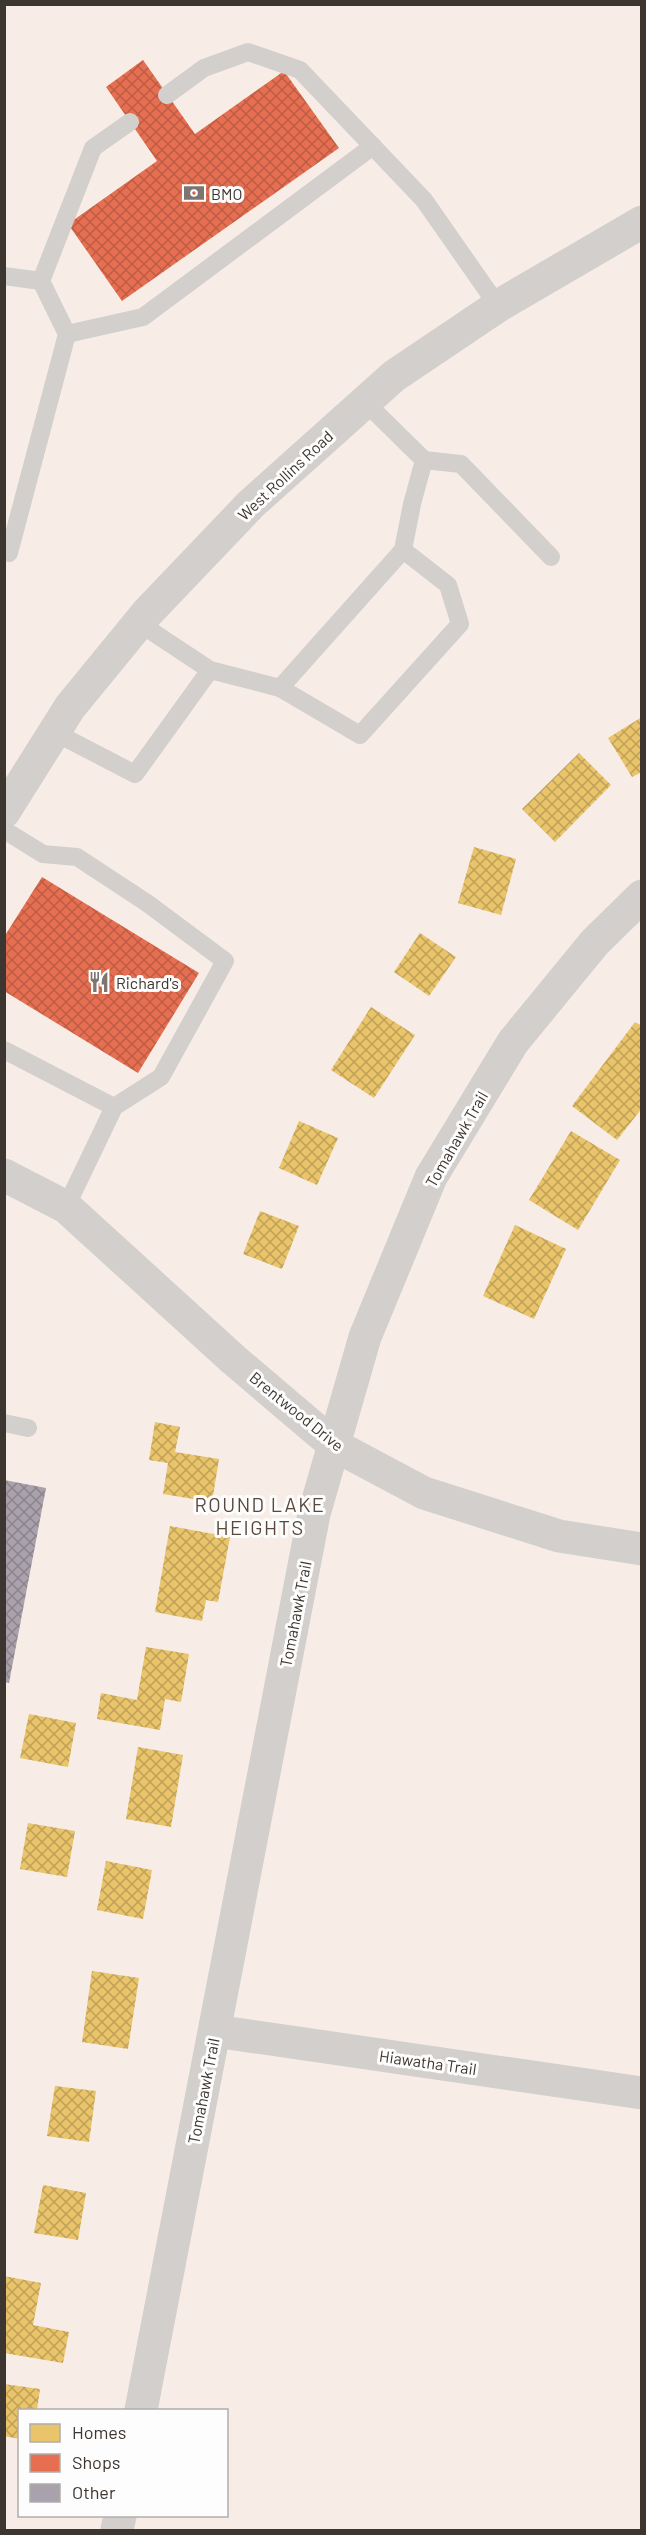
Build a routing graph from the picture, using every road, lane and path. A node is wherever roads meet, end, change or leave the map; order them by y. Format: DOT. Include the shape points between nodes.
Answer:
graph roads {
  1 [pos="167,95"];
  2 [pos="130,122"];
  3 [pos="373,146"];
  4 [pos="642,222"];
  5 [pos="4,276"];
  6 [pos="41,281"];
  7 [pos="498,306"];
  8 [pos="67,334"];
  9 [pos="365,402"];
  10 [pos="424,460"];
  11 [pos="403,550"];
  12 [pos="4,552"];
  13 [pos="550,557"];
  14 [pos="139,623"];
  15 [pos="210,670"];
  16 [pos="280,688"];
  17 [pos="54,732"];
  18 [pos="4,812"];
  19 [pos="4,830"];
  20 [pos="642,896"];
  21 [pos="4,1050"];
  22 [pos="114,1107"];
  23 [pos="5,1179"];
  24 [pos="66,1208"];
  25 [pos="4,1423"];
  26 [pos="28,1428"];
  27 [pos="334,1445"];
  28 [pos="642,1549"];
  29 [pos="215,2031"];
  30 [pos="642,2093"];
  31 [pos="141,2409"];
  1 -- 3 [label="lane" via="204,68 248,52 300,70"];
  2 -- 6 [label="lane" via="93,148"];
  3 -- 7 [label="lane" via="424,200"];
  3 -- 8 [label="lane" via="143,317"];
  4 -- 7 [label="street, West Rollins Road"];
  5 -- 6 [label="lane"];
  6 -- 8 [label="lane"];
  7 -- 9 [label="street, West Rollins Road" via="394,376"];
  8 -- 12 [label="lane" via="9,553"];
  9 -- 10 [label="lane"];
  9 -- 14 [label="street, West Rollins Road" via="251,504"];
  10 -- 11 [label="lane"];
  10 -- 13 [label="lane" via="461,464"];
  11 -- 16 [label="lane"];
  11 -- 16 [label="lane" via="448,585 460,624 360,735"];
  14 -- 15 [label="lane"];
  14 -- 17 [label="street, West Rollins Road"];
  15 -- 16 [label="lane"];
  15 -- 17 [label="lane" via="135,774"];
  17 -- 18 [label="street, West Rollins Road"];
  19 -- 22 [label="lane" via="43,854 77,857 225,961 161,1077"];
  20 -- 27 [label="street, Tomahawk Trail" via="595,942 513,1042 431,1177 366,1336"];
  21 -- 22 [label="lane"];
  22 -- 24 [label="lane"];
  23 -- 24 [label="street, Brentwood Drive"];
  24 -- 27 [label="street, Brentwood Drive"];
  25 -- 26 [label="lane"];
  27 -- 28 [label="street, Brentwood Drive" via="424,1493 559,1536"];
  27 -- 29 [label="street, Tomahawk Trail" via="311,1528"];
  29 -- 30 [label="street, Hiawatha Trail"];
  29 -- 31 [label="street, Tomahawk Trail"];
}
